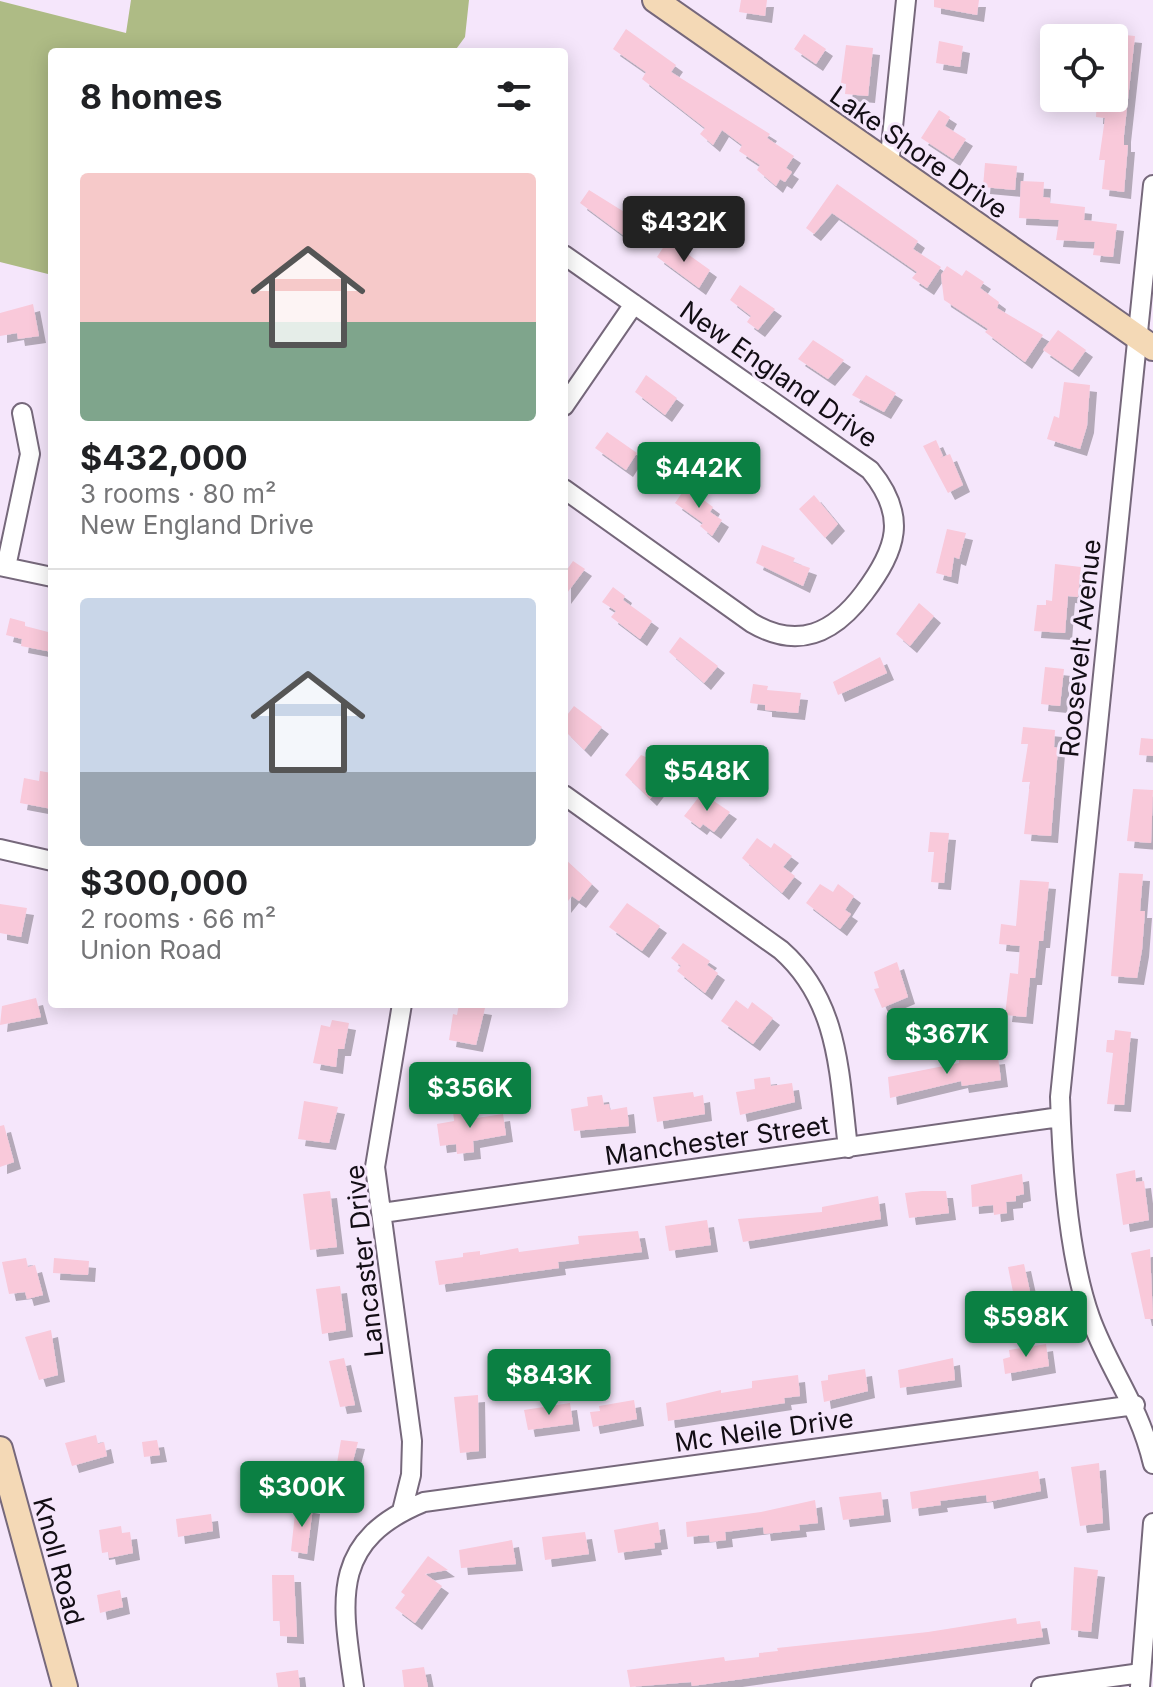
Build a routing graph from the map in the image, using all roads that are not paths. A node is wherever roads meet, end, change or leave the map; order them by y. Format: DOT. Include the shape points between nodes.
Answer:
graph roads {
  1 [pos="655,0"];
  2 [pos="906,0"];
  3 [pos="889,166"];
  4 [pos="1153,185"];
  5 [pos="568,258"];
  6 [pos="634,304"];
  7 [pos="1146,344"];
  8 [pos="568,400"];
  9 [pos="22,413"];
  10 [pos="568,492"];
  11 [pos="3,566"];
  12 [pos="48,576"];
  13 [pos="568,798"];
  14 [pos="0,849"];
  15 [pos="48,860"];
  16 [pos="401,1008"];
  17 [pos="1060,1117"];
  18 [pos="848,1148"];
  19 [pos="382,1213"];
  20 [pos="1135,1405"];
  21 [pos="0,1449"];
  22 [pos="1153,1464"];
  23 [pos="402,1511"];
  24 [pos="1153,1523"];
  25 [pos="1140,1680"];
  26 [pos="65,1687"];
  27 [pos="354,1687"];
  28 [pos="1041,1687"];
  1 -- 3 [label="street, Lake Shore Drive"];
  2 -- 3 [label="street"];
  3 -- 7 [label="street, Lake Shore Drive"];
  4 -- 7 [label="street, Roosevelt Avenue"];
  5 -- 6 [label="street, New England Drive"];
  6 -- 8 [label="street"];
  6 -- 10 [label="street, New England Drive" via="870,470 892,509 890,554 839,621 808,635 785,636 752,623"];
  7 -- 17 [label="street, Roosevelt Avenue"];
  9 -- 11 [label="street" via="30,454"];
  11 -- 12 [label="street"];
  13 -- 18 [label="street" via="781,950 806,977 834,1038"];
  14 -- 15 [label="street"];
  16 -- 19 [label="street, Lancaster Drive" via="375,1167"];
  17 -- 18 [label="street, Manchester Street"];
  17 -- 20 [label="street, Roosevelt Avenue" via="1081,1283 1106,1354"];
  18 -- 19 [label="street, Manchester Street"];
  19 -- 23 [label="street, Lancaster Drive" via="412,1441"];
  20 -- 22 [label="street, Roosevelt Avenue"];
  20 -- 23 [label="street, Mc Neile Drive" via="424,1502"];
  21 -- 26 [label="street, Knoll Road"];
  23 -- 27 [label="street" via="375,1532 348,1574 344,1612"];
  24 -- 25 [label="street"];
  25 -- 28 [label="street"];
}
